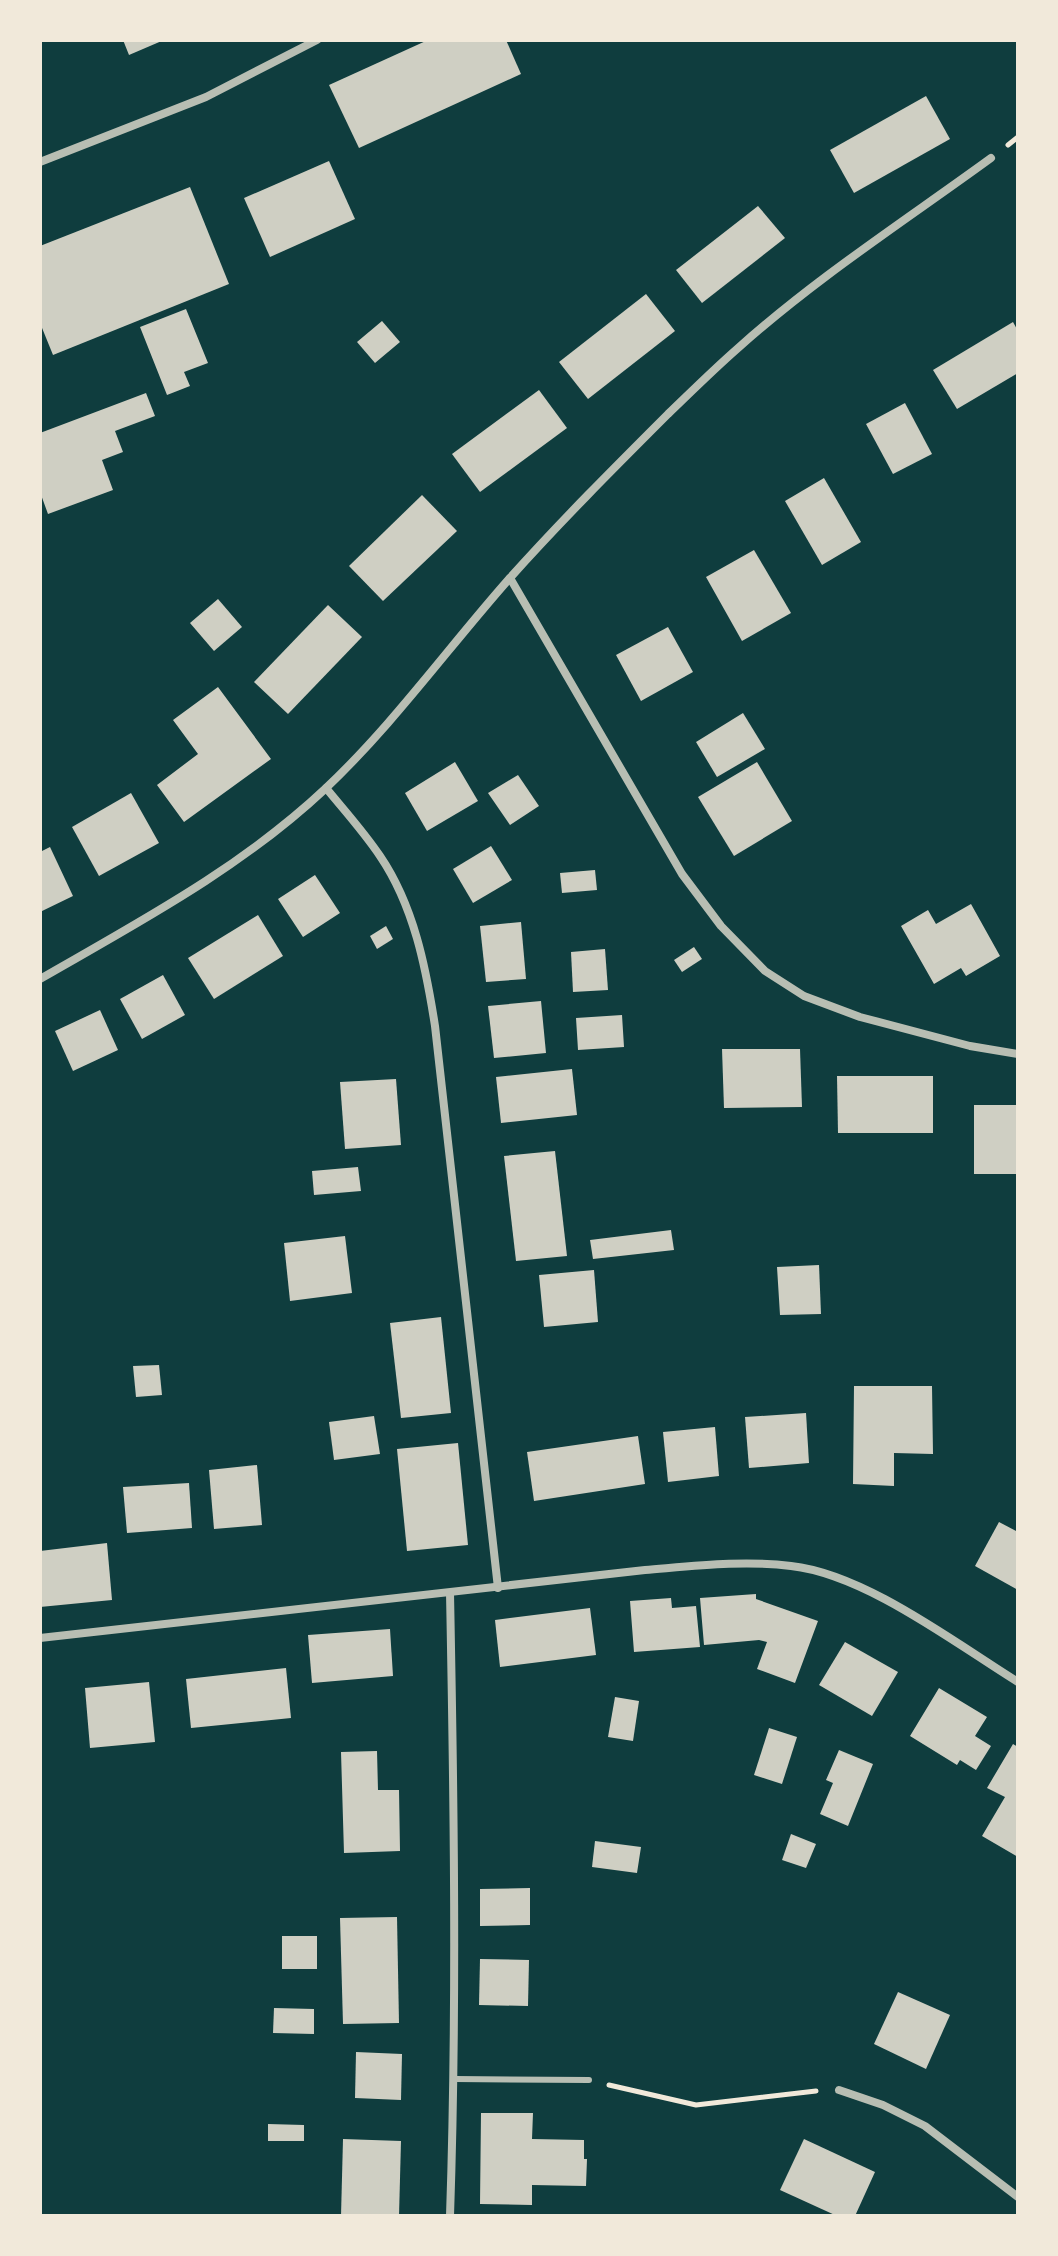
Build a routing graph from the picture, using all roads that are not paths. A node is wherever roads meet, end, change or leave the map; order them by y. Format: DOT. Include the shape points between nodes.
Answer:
graph roads {
  1 [pos="317,40"];
  2 [pos="991,158"];
  3 [pos="40,162"];
  4 [pos="510,578"];
  5 [pos="326,788"];
  6 [pos="40,979"];
  7 [pos="1018,1054"];
  8 [pos="498,1588"];
  9 [pos="450,1593"];
  10 [pos="40,1638"];
  11 [pos="1018,1682"];
  12 [pos="455,2079"];
  13 [pos="589,2080"];
  14 [pos="839,2090"];
  15 [pos="1018,2197"];
  16 [pos="450,2216"];
  1 -- 3 [label="street" via="206,97"];
  2 -- 4 [label="street" via="738,348"];
  4 -- 5 [label="street"];
  4 -- 7 [label="street" via="682,874 721,926 765,971 804,996 860,1017"];
  5 -- 6 [label="street" via="244,856"];
  5 -- 8 [label="street" via="382,857 407,908 425,966"];
  8 -- 9 [label="street"];
  8 -- 11 [label="street" via="686,1566 793,1566 843,1580 897,1607"];
  9 -- 10 [label="street"];
  9 -- 12 [label="street"];
  12 -- 13 [label="lane"];
  12 -- 16 [label="street"];
  14 -- 15 [label="street" via="925,2126"];
}
